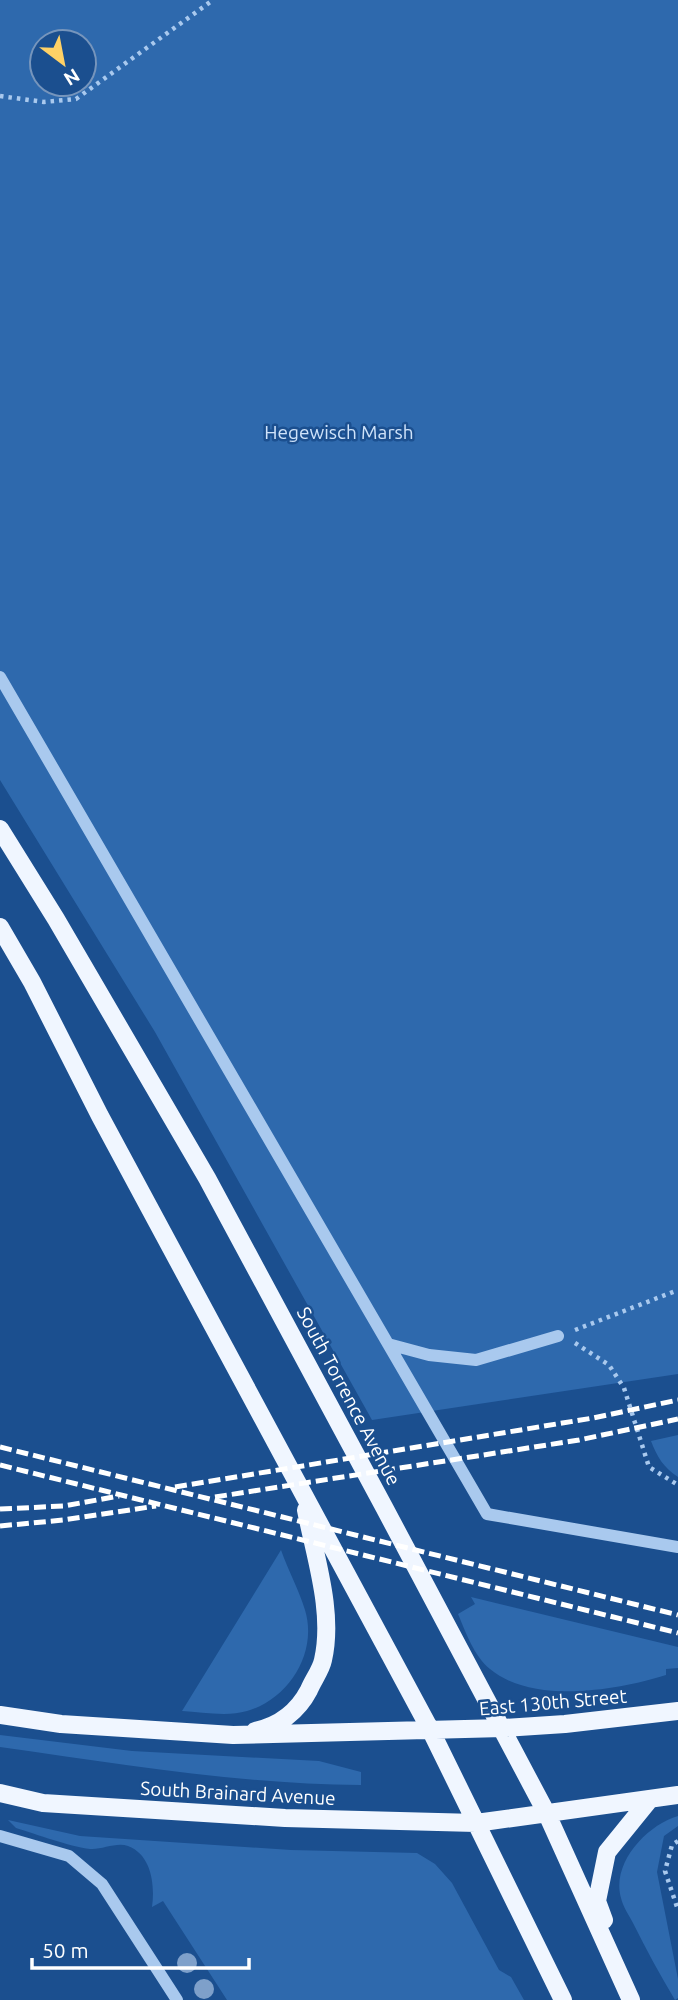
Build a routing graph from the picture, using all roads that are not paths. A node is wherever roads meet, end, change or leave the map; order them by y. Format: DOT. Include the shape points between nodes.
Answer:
graph roads {
  1 [pos="0,677"];
  2 [pos="0,829"];
  3 [pos="0,927"];
  4 [pos="558,1336"];
  5 [pos="388,1344"];
  6 [pos="302,1493"];
  7 [pos="678,1546"];
  8 [pos="678,1711"];
  9 [pos="0,1714"];
  10 [pos="503,1728"];
  11 [pos="431,1731"];
  12 [pos="233,1735"];
  13 [pos="0,1793"];
  14 [pos="678,1795"];
  15 [pos="650,1799"];
  16 [pos="547,1814"];
  17 [pos="476,1823"];
  18 [pos="0,1836"];
  19 [pos="177,2000"];
  20 [pos="563,2000"];
  21 [pos="631,2000"];
  1 -- 5 [label="street"];
  2 -- 10 [label="main road, South Torrence Avenue" via="206,1178"];
  3 -- 6 [label="main road"];
  4 -- 5 [label="street" via="476,1360"];
  5 -- 7 [label="street" via="487,1514"];
  6 -- 11 [label="main road"];
  6 -- 12 [label="main road" via="323,1599 323,1661 300,1707 263,1729"];
  8 -- 10 [label="main road, East 130th Street"];
  9 -- 12 [label="main road" via="61,1724"];
  10 -- 11 [label="main road, East 130th Street"];
  10 -- 16 [label="main road, South Torrence Avenue"];
  11 -- 12 [label="main road"];
  11 -- 17 [label="main road"];
  13 -- 17 [label="main road, South Brainard Avenue" via="43,1803 285,1818"];
  14 -- 15 [label="main road"];
  15 -- 16 [label="main road"];
  15 -- 21 [label="main road" via="607,1852 597,1901"];
  16 -- 17 [label="main road"];
  16 -- 21 [label="main road, South Torrence Avenue"];
  17 -- 20 [label="main road"];
  18 -- 19 [label="street" via="69,1856 102,1884"];
}
